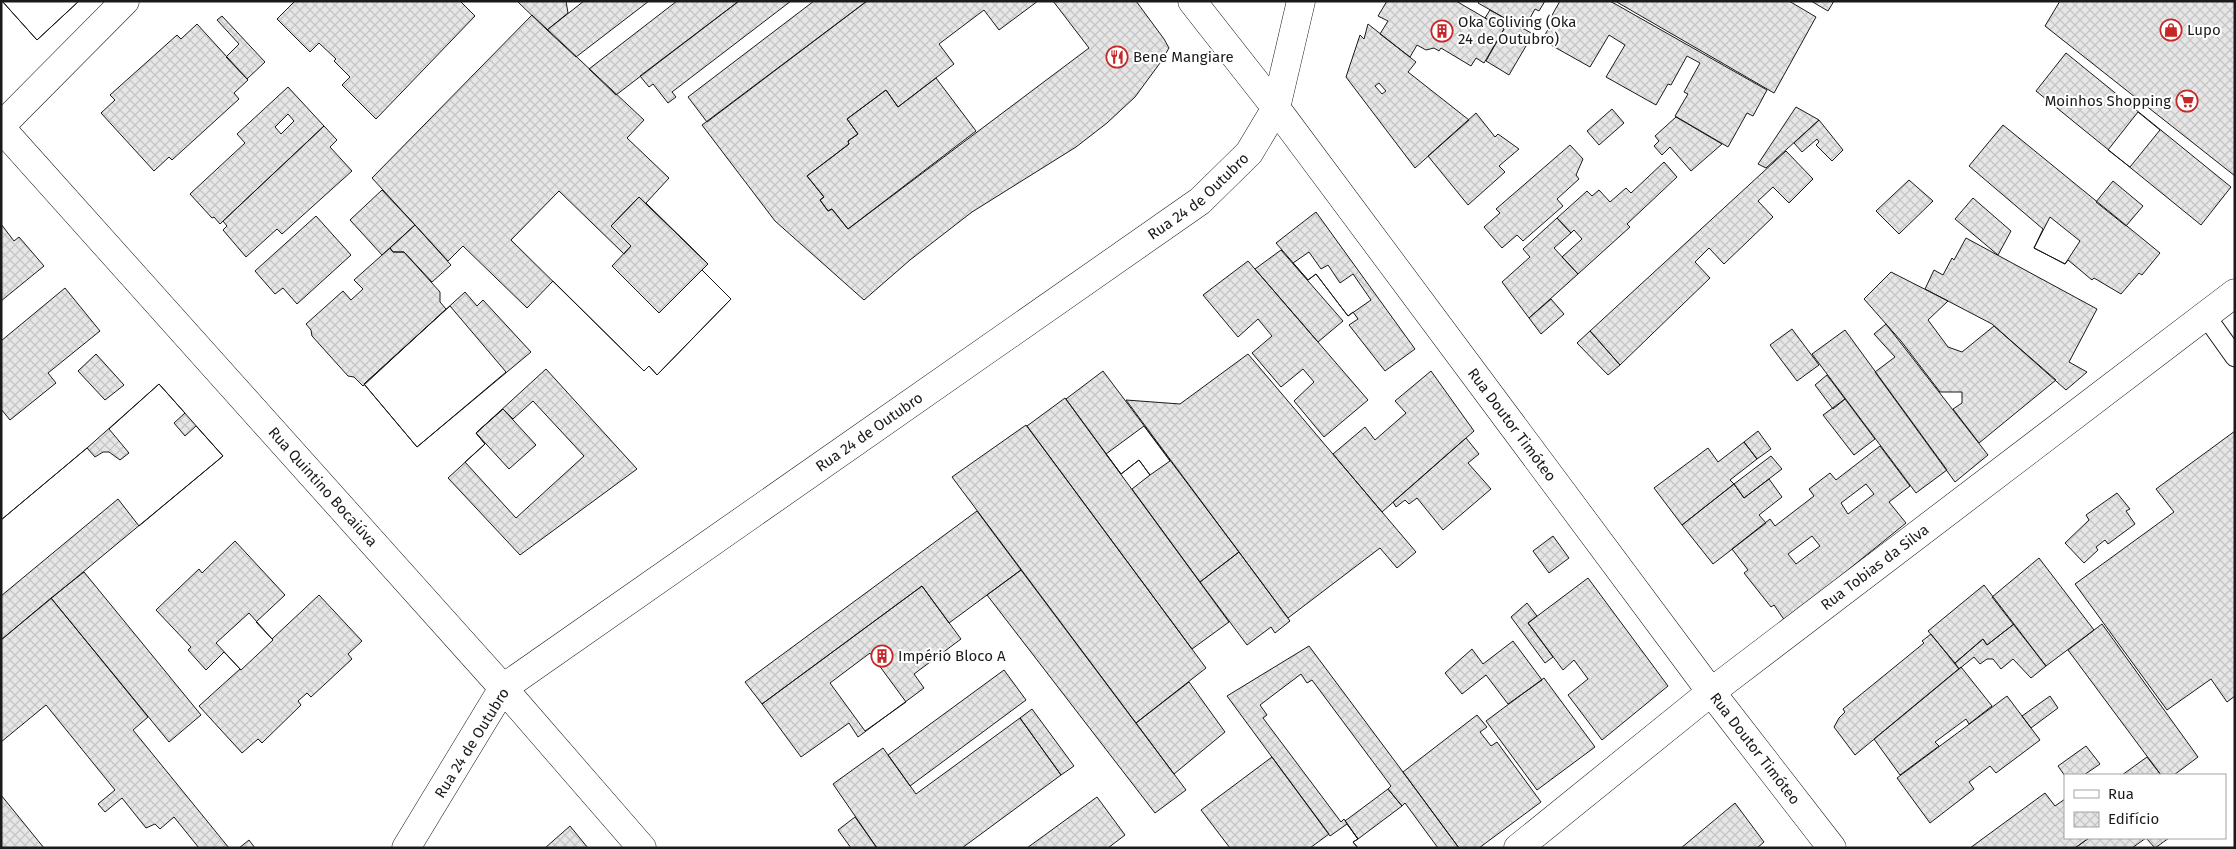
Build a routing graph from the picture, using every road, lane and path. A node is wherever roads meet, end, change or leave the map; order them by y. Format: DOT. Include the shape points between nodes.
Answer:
graph roads {
  1 [pos="125,1"];
  2 [pos="1192,1"];
  3 [pos="1301,1"];
  4 [pos="1276,108"];
  5 [pos="1,127"];
  6 [pos="2235,293"];
  7 [pos="2205,316"];
  8 [pos="2235,356"];
  9 [pos="503,688"];
  10 [pos="1711,692"];
  11 [pos="406,848"];
  12 [pos="642,848"];
  13 [pos="1518,848"];
  14 [pos="1832,848"];
  1 -- 5 [label="main road"];
  2 -- 4 [label="main road, Rua Doutor Timóteo"];
  3 -- 4 [label="main road, Rua 24 de Outubro"];
  4 -- 9 [label="main road, Rua 24 de Outubro" via="1249,153 1200,201"];
  4 -- 10 [label="main road, Rua Doutor Timóteo"];
  5 -- 9 [label="main road, Rua Quintino Bocaiúva"];
  6 -- 7 [label="main road, Rua Tobias da Silva"];
  7 -- 8 [label="lane"];
  7 -- 10 [label="main road, Rua Tobias da Silva"];
  9 -- 11 [label="main road, Rua 24 de Outubro"];
  9 -- 12 [label="main road, Rua Quintino Bocaiúva"];
  10 -- 13 [label="main road, Rua Tobias da Silva"];
  10 -- 14 [label="main road, Rua Doutor Timóteo"];
}
